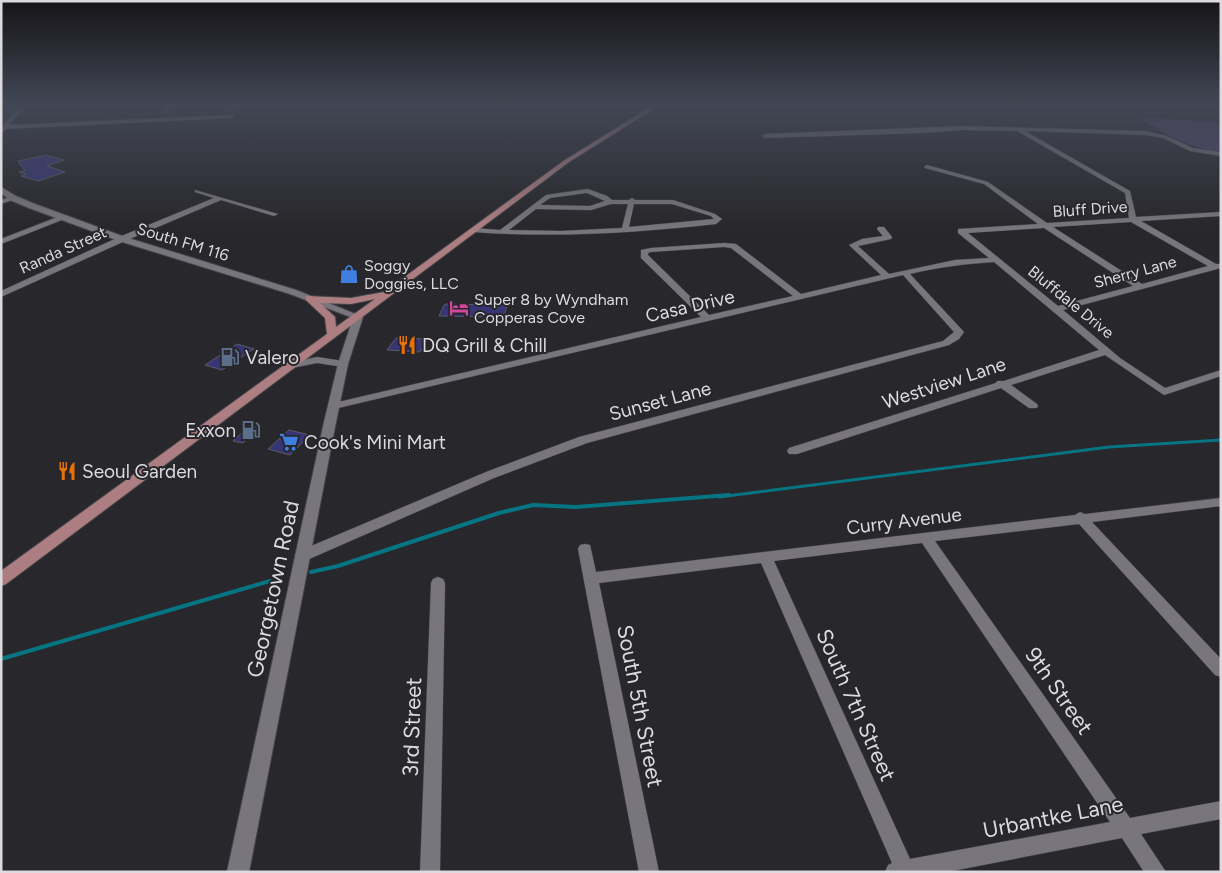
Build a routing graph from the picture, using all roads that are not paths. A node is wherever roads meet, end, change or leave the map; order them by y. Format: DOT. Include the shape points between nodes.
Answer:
graph roads {
  1 [pos="590,147"];
  2 [pos="1049,147"];
  3 [pos="1184,147"];
  4 [pos="1221,154"];
  5 [pos="927,167"];
  6 [pos="1,189"];
  7 [pos="196,191"];
  8 [pos="14,198"];
  9 [pos="220,198"];
  10 [pos="632,200"];
  11 [pos="1,202"];
  12 [pos="610,202"];
  13 [pos="533,207"];
  14 [pos="274,214"];
  15 [pos="1219,215"];
  16 [pos="63,218"];
  17 [pos="1134,220"];
  18 [pos="1047,226"];
  19 [pos="625,229"];
  20 [pos="881,229"];
  21 [pos="474,230"];
  22 [pos="961,231"];
  23 [pos="501,233"];
  24 [pos="122,239"];
  25 [pos="1,242"];
  26 [pos="996,260"];
  27 [pos="1218,266"];
  28 [pos="905,273"];
  29 [pos="888,277"];
  30 [pos="1139,286"];
  31 [pos="392,291"];
  32 [pos="1,294"];
  33 [pos="801,298"];
  34 [pos="311,299"];
  35 [pos="1058,309"];
  36 [pos="358,317"];
  37 [pos="708,319"];
  38 [pos="332,336"];
  39 [pos="1107,351"];
  40 [pos="343,364"];
  41 [pos="292,366"];
  42 [pos="1221,373"];
  43 [pos="1001,383"];
  44 [pos="334,406"];
  45 [pos="1033,406"];
  46 [pos="793,451"];
  47 [pos="1221,502"];
  48 [pos="1080,518"];
  49 [pos="925,537"];
  50 [pos="585,549"];
  51 [pos="302,556"];
  52 [pos="765,557"];
  53 [pos="592,578"];
  54 [pos="1,580"];
  55 [pos="438,583"];
  56 [pos="1221,670"];
  57 [pos="1221,810"];
  58 [pos="1126,827"];
  59 [pos="902,871"];
  60 [pos="238,872"];
  61 [pos="430,872"];
  62 [pos="649,872"];
  63 [pos="1156,872"];
  1 -- 21 [label="main road"];
  2 -- 17 [label="street" via="1128,192"];
  3 -- 4 [label="street"];
  5 -- 18 [label="street" via="986,182"];
  6 -- 8 [label="main road, South FM 116"];
  7 -- 9 [label="street"];
  8 -- 11 [label="street"];
  8 -- 16 [label="main road, South FM 116"];
  9 -- 14 [label="street"];
  9 -- 24 [label="street, Randa Street"];
  10 -- 12 [label="street"];
  10 -- 19 [label="street"];
  10 -- 19 [label="street" via="673,202 718,219 707,223"];
  12 -- 13 [label="street" via="568,210"];
  12 -- 13 [label="street" via="595,192 578,191 548,196"];
  13 -- 23 [label="street"];
  15 -- 17 [label="street, Bluff Drive"];
  16 -- 24 [label="main road, South FM 116"];
  16 -- 25 [label="street"];
  17 -- 18 [label="street, Bluff Drive"];
  17 -- 27 [label="street"];
  18 -- 22 [label="street, Bluff Drive"];
  18 -- 30 [label="street"];
  19 -- 23 [label="street"];
  20 -- 29 [label="street" via="888,236 853,245"];
  21 -- 23 [label="street"];
  21 -- 31 [label="main road"];
  22 -- 26 [label="street, Bluffdale Drive"];
  24 -- 32 [label="street, Randa Street"];
  24 -- 34 [label="main road, South FM 116"];
  26 -- 28 [label="street, Casa Drive" via="955,262"];
  26 -- 35 [label="street, Bluffdale Drive"];
  27 -- 30 [label="street, Sherry Lane"];
  28 -- 29 [label="street, Casa Drive"];
  28 -- 51 [label="street, Sunset Lane" via="959,332 956,337 946,343 583,440 490,475"];
  29 -- 33 [label="street, Casa Drive"];
  30 -- 35 [label="street, Sherry Lane"];
  31 -- 34 [label="main road" via="351,301"];
  31 -- 36 [label="main road"];
  33 -- 37 [label="street, Casa Drive"];
  33 -- 37 [label="street" via="733,246 644,252 644,256"];
  34 -- 36 [label="main road, South FM 116"];
  34 -- 38 [label="main road" via="330,316"];
  35 -- 39 [label="street, Bluffdale Drive"];
  36 -- 38 [label="main road"];
  36 -- 40 [label="main road, Georgetown Road"];
  37 -- 44 [label="street, Casa Drive"];
  38 -- 41 [label="main road"];
  39 -- 42 [label="street, Bluffdale Drive" via="1164,392"];
  39 -- 43 [label="street, Westview Lane"];
  40 -- 41 [label="street" via="317,360"];
  40 -- 44 [label="main road, Georgetown Road"];
  41 -- 54 [label="main road"];
  43 -- 45 [label="street"];
  43 -- 46 [label="street, Westview Lane"];
  44 -- 51 [label="main road, Georgetown Road"];
  47 -- 48 [label="street, Curry Avenue"];
  48 -- 49 [label="street, Curry Avenue"];
  48 -- 56 [label="street"];
  49 -- 52 [label="street, Curry Avenue"];
  49 -- 58 [label="street, 9th Street"];
  50 -- 53 [label="street, South 5th Street"];
  51 -- 60 [label="main road, Georgetown Road"];
  52 -- 53 [label="street, Curry Avenue"];
  52 -- 59 [label="street, South 7th Street"];
  53 -- 62 [label="street, South 5th Street"];
  55 -- 61 [label="street, 3rd Street"];
  57 -- 58 [label="street, Urbantke Lane"];
  58 -- 59 [label="street, Urbantke Lane"];
  58 -- 63 [label="street, 9th Street"];
}
